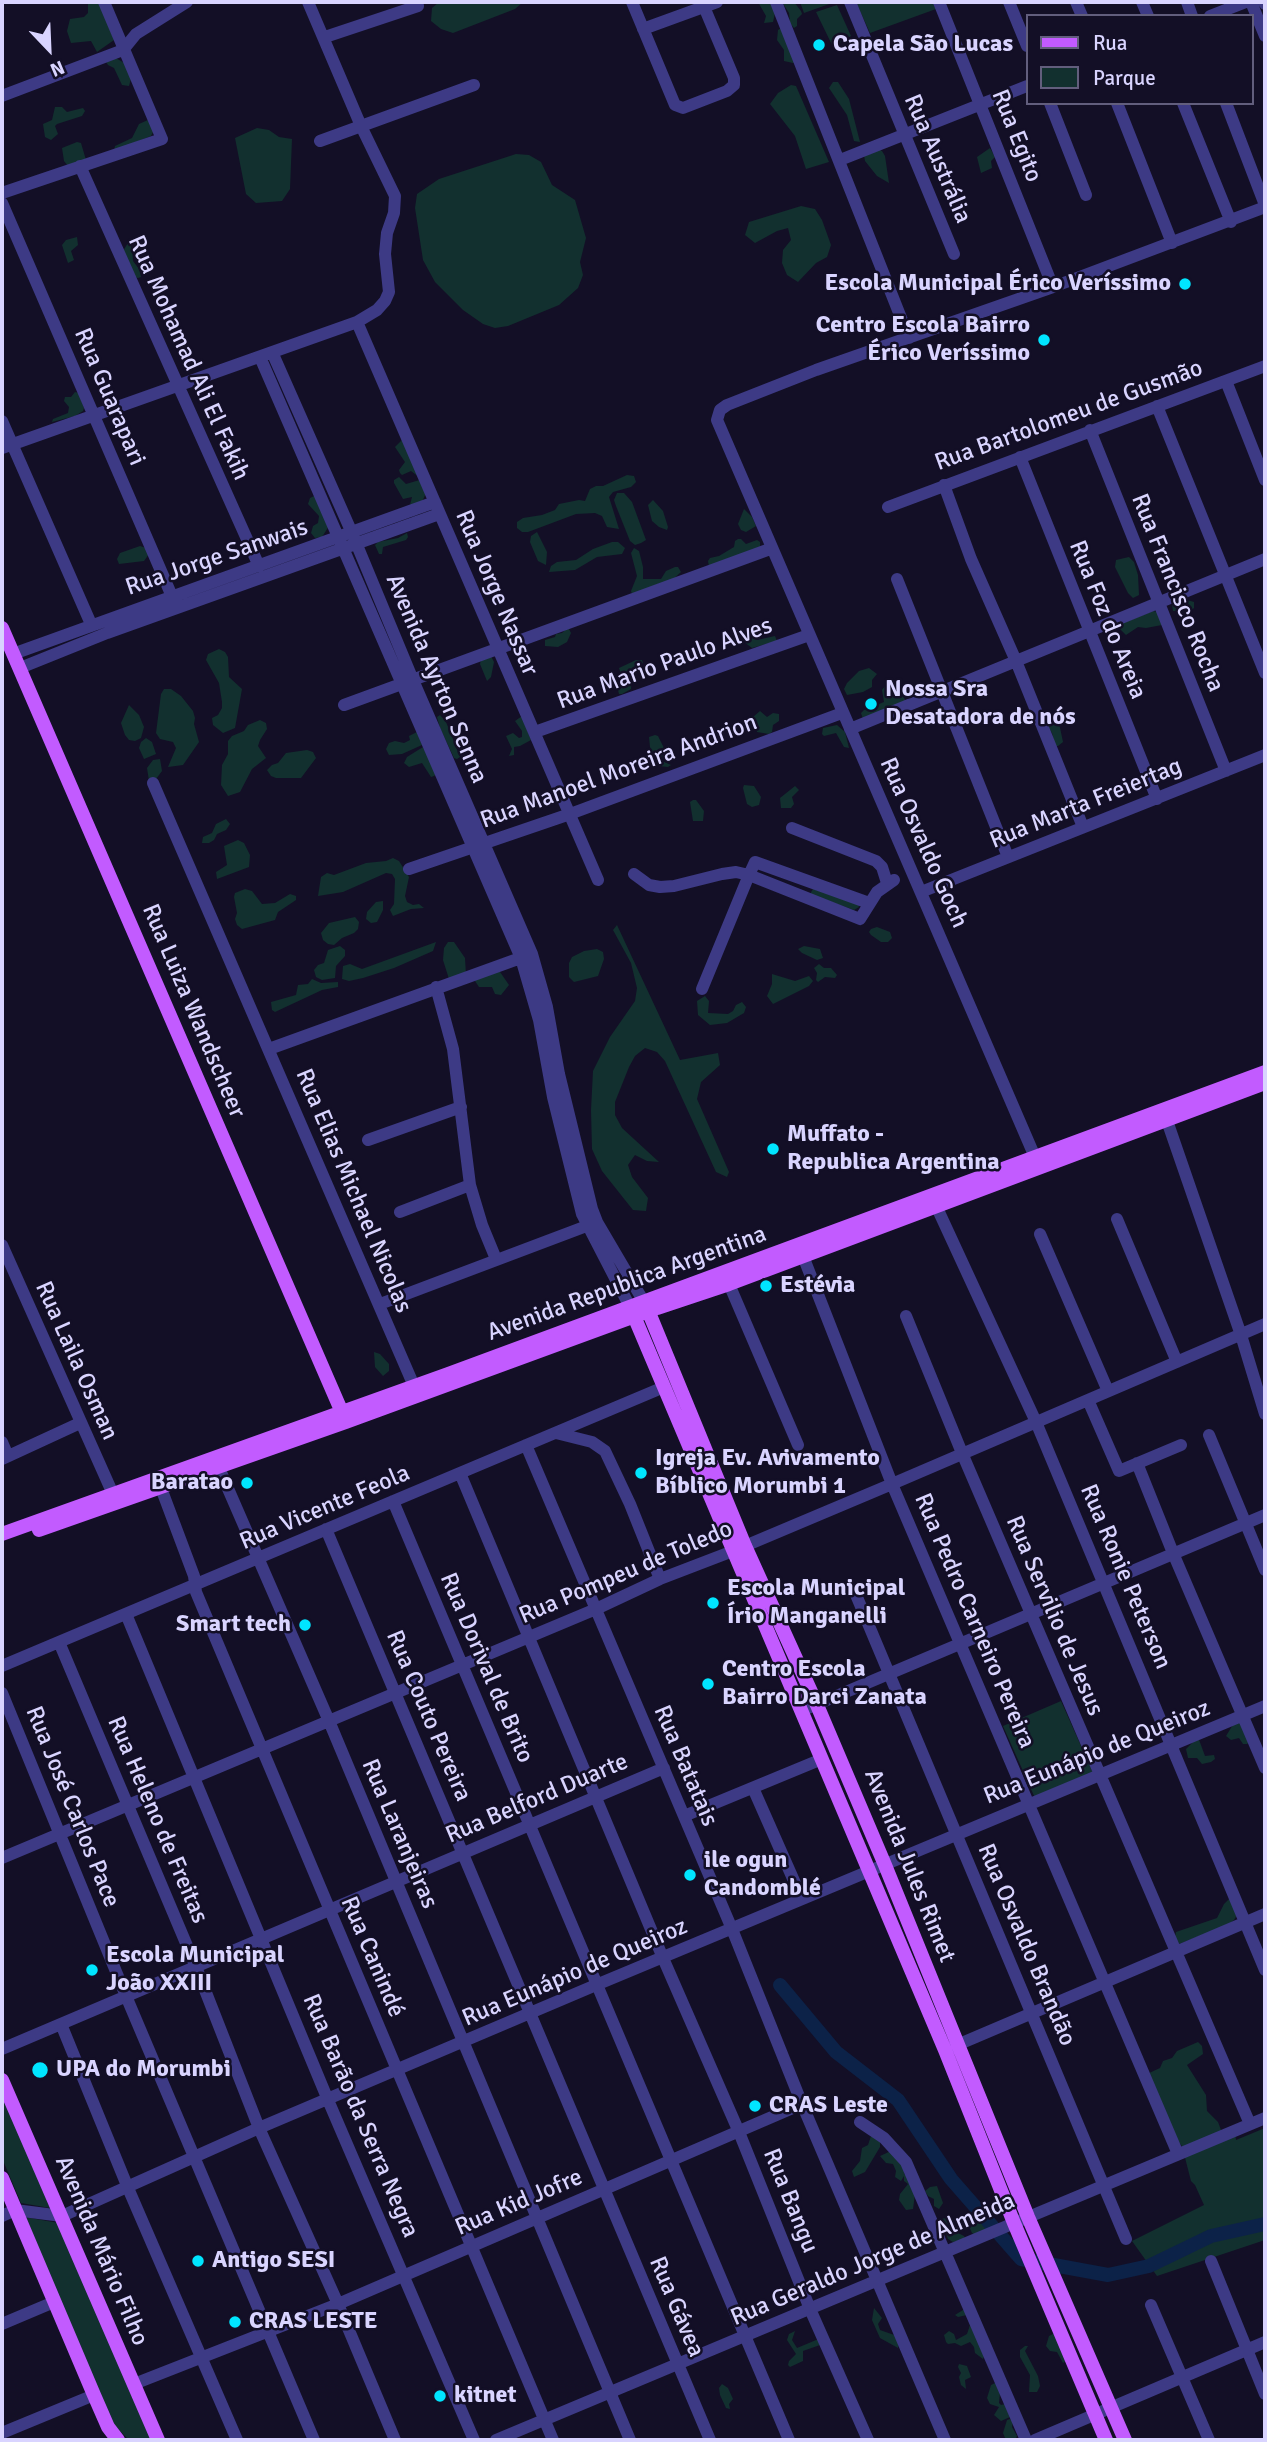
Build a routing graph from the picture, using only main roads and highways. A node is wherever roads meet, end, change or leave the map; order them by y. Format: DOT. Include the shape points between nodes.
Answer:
graph roads {
  1 [pos="2,628"];
  2 [pos="1265,1072"];
  3 [pos="1265,1083"];
  4 [pos="1164,1114"];
  5 [pos="933,1200"];
  6 [pos="819,1236"];
  7 [pos="803,1256"];
  8 [pos="639,1309"];
  9 [pos="344,1417"];
  10 [pos="115,1498"];
  11 [pos="2,1534"];
  12 [pos="2,1544"];
  13 [pos="739,1548"];
  14 [pos="951,2047"];
  15 [pos="2,2080"];
  16 [pos="2,2178"];
  17 [pos="9,2213"];
  18 [pos="1021,2220"];
  19 [pos="110,2433"];
  20 [pos="118,2440"];
  21 [pos="158,2440"];
  22 [pos="1106,2440"];
  23 [pos="1125,2440"];
  1 -- 9 [label="main road, Rua Luiza Wandscheer"];
  2 -- 4 [label="main road, Avenida Republica Argentina"];
  3 -- 4 [label="main road, Avenida Republica Argentina"];
  4 -- 5 [label="main road, Avenida Republica Argentina"];
  5 -- 6 [label="main road, Avenida Republica Argentina"];
  5 -- 7 [label="main road, Avenida Republica Argentina"];
  6 -- 7 [label="main road"];
  6 -- 8 [label="main road, Avenida Republica Argentina"];
  7 -- 8 [label="main road, Avenida Republica Argentina" via="729,1284"];
  8 -- 9 [label="main road, Avenida Republica Argentina"];
  8 -- 9 [label="main road, Avenida Republica Argentina" via="414,1386"];
  8 -- 13 [label="main road, Avenida Jules Rimet"];
  8 -- 13 [label="main road, Avenida Jules Rimet" via="664,1387"];
  9 -- 10 [label="main road, Avenida Republica Argentina"];
  10 -- 11 [label="main road, Avenida Republica Argentina"];
  10 -- 12 [label="main road, Avenida Republica Argentina"];
  13 -- 14 [label="main road, Avenida Jules Rimet" via="801,1711"];
  13 -- 14 [label="main road, Avenida Jules Rimet" via="817,1704 885,1865"];
  14 -- 18 [label="main road, Avenida Jules Rimet"];
  15 -- 21 [label="main road, Avenida Mário Filho"];
  16 -- 17 [label="main road"];
  17 -- 19 [label="main road" via="54,2302"];
  18 -- 22 [label="main road, Avenida Jules Rimet"];
  18 -- 23 [label="main road, Avenida Jules Rimet"];
  19 -- 20 [label="main road"];
}
